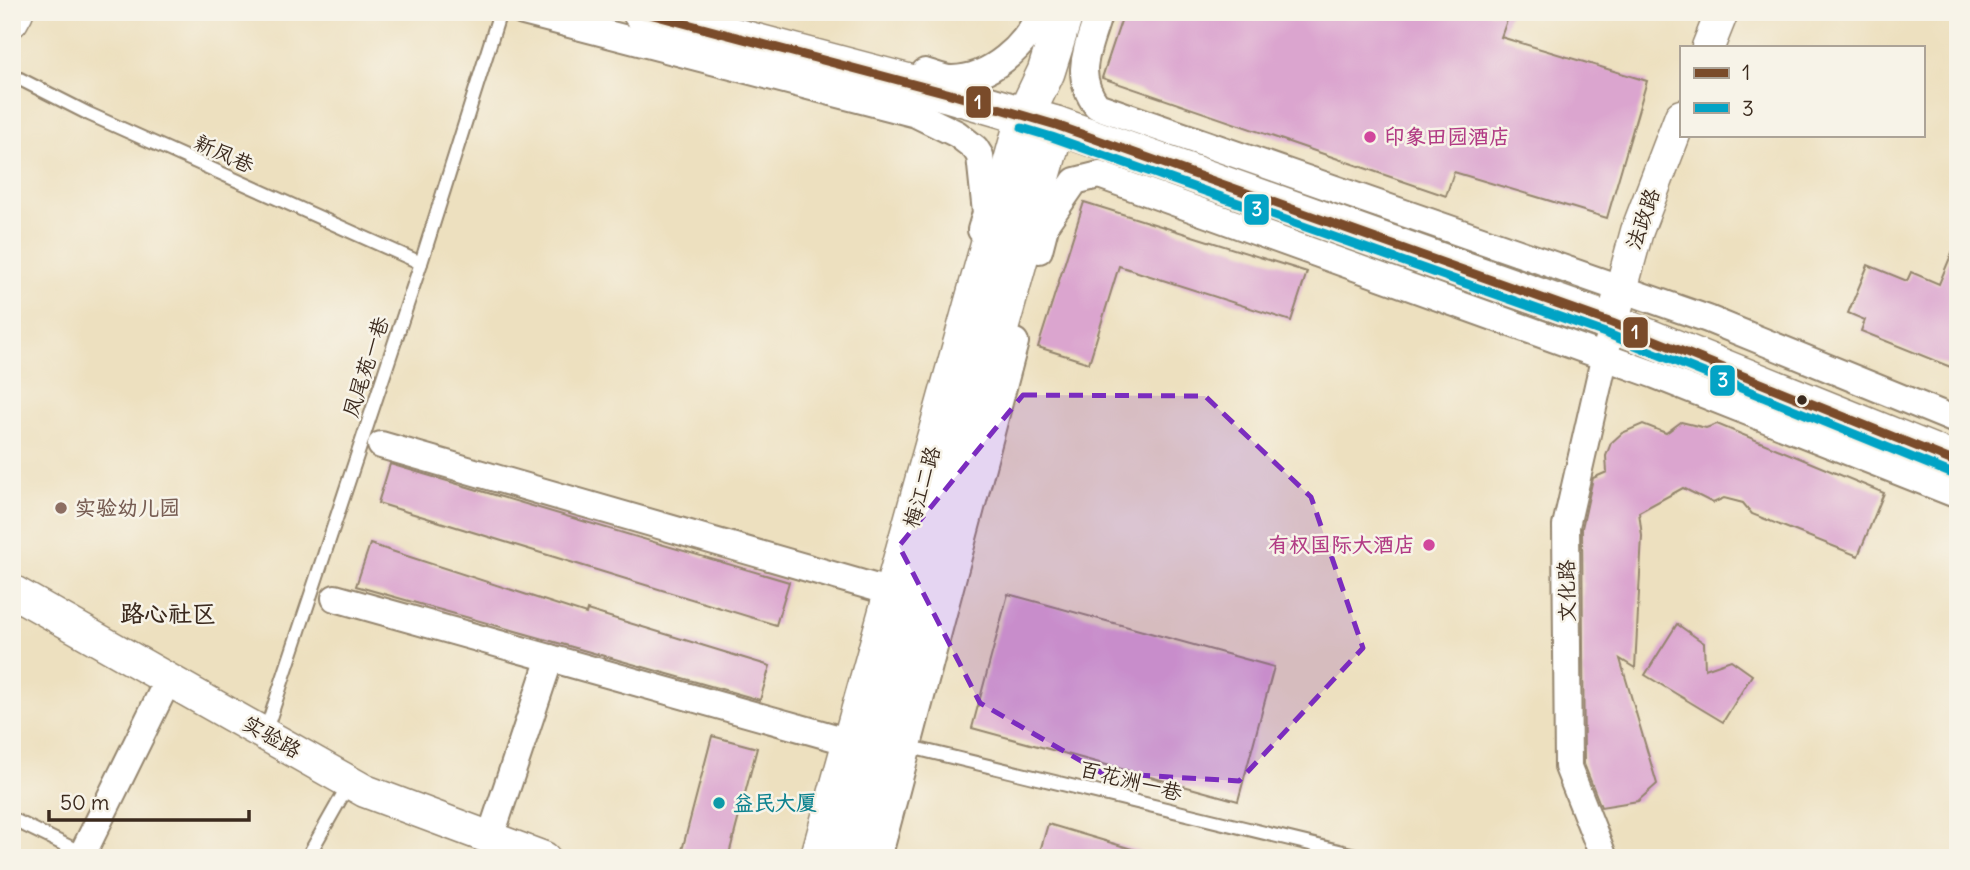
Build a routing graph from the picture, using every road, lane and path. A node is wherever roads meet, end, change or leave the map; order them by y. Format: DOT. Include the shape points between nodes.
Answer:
graph roads {
  1 [pos="17,12"];
  2 [pos="500,12"];
  3 [pos="523,12"];
  4 [pos="641,12"];
  5 [pos="714,12"];
  6 [pos="1040,12"];
  7 [pos="1065,12"];
  8 [pos="1099,12"];
  9 [pos="1721,12"];
  10 [pos="12,21"];
  11 [pos="1708,46"];
  12 [pos="12,75"];
  13 [pos="1680,119"];
  14 [pos="1040,120"];
  15 [pos="421,263"];
  16 [pos="1613,323"];
  17 [pos="1958,421"];
  18 [pos="381,445"];
  19 [pos="1958,463"];
  20 [pos="1958,495"];
  21 [pos="12,590"];
  22 [pos="884,590"];
  23 [pos="335,598"];
  24 [pos="550,658"];
  25 [pos="169,678"];
  26 [pos="265,733"];
  27 [pos="843,740"];
  28 [pos="896,744"];
  29 [pos="350,782"];
  30 [pos="12,819"];
  31 [pos="488,843"];
  32 [pos="88,855"];
  33 [pos="307,858"];
  34 [pos="544,858"];
  35 [pos="802,858"];
  36 [pos="819,858"];
  37 [pos="853,858"];
  38 [pos="878,858"];
  39 [pos="1368,858"];
  40 [pos="1604,858"];
  1 -- 10 [label="street"];
  2 -- 15 [label="lane, 凤尾苑一巷"];
  3 -- 35 [label="street" via="916,114 957,134 980,156 986,213"];
  4 -- 14 [label="main road"];
  5 -- 6 [label="street" via="950,79 987,72 1033,30"];
  7 -- 14 [label="main road" via="1046,72"];
  8 -- 16 [label="street" via="1083,69 1083,83 1097,106"];
  9 -- 11 [label="street"];
  12 -- 15 [label="lane, 新凤巷"];
  13 -- 16 [label="street, 法政路" via="1637,231"];
  14 -- 16 [label="main road"];
  14 -- 28 [label="main road, 梅江二路"];
  14 -- 36 [label="main road, 梅江二路"];
  15 -- 26 [label="lane, 凤尾苑一巷"];
  16 -- 17 [label="street" via="1708,319"];
  16 -- 19 [label="main road"];
  16 -- 20 [label="street" via="1655,375"];
  16 -- 28 [label="street" via="1099,175 1075,181 1046,223"];
  16 -- 40 [label="street, 文化路" via="1566,526 1568,767"];
  18 -- 22 [label="street"];
  21 -- 25 [label="street, 实验路"];
  23 -- 24 [label="street"];
  24 -- 27 [label="street"];
  24 -- 31 [label="street"];
  25 -- 26 [label="street, 实验路"];
  25 -- 32 [label="street"];
  26 -- 29 [label="street, 实验路"];
  28 -- 37 [label="main road, 梅江二路"];
  28 -- 38 [label="street"];
  28 -- 39 [label="lane, 百花洲一巷"];
  29 -- 31 [label="street, 实验路"];
  29 -- 33 [label="lane"];
  30 -- 32 [label="lane"];
  31 -- 34 [label="street, 实验路"];
}
